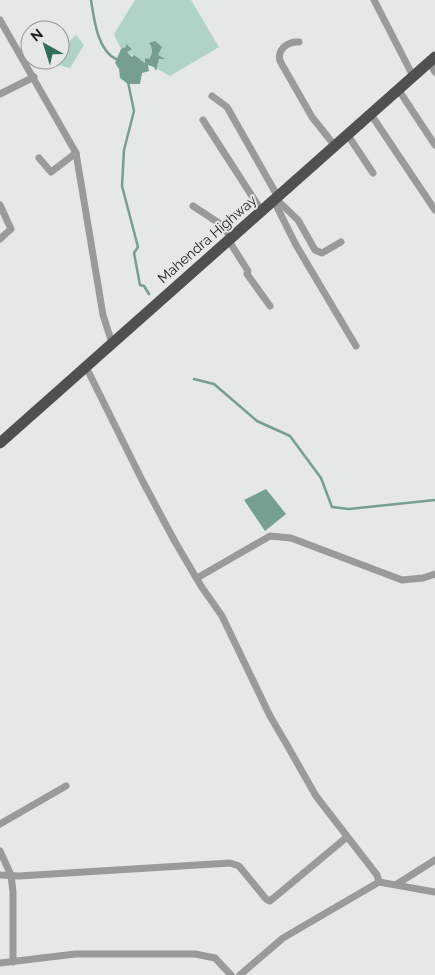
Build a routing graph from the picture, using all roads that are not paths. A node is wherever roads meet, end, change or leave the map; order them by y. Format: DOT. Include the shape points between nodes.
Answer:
graph roads {
  1 [pos="374,0"];
  2 [pos="0,20"];
  3 [pos="299,42"];
  4 [pos="433,64"];
  5 [pos="413,76"];
  6 [pos="34,77"];
  7 [pos="398,89"];
  8 [pos="0,94"];
  9 [pos="212,96"];
  10 [pos="370,113"];
  11 [pos="203,120"];
  12 [pos="347,134"];
  13 [pos="435,145"];
  14 [pos="335,146"];
  15 [pos="76,153"];
  16 [pos="39,158"];
  17 [pos="373,173"];
  18 [pos="276,199"];
  19 [pos="0,205"];
  20 [pos="193,206"];
  21 [pos="261,210"];
  22 [pos="435,210"];
  23 [pos="0,239"];
  24 [pos="230,239"];
  25 [pos="341,242"];
  26 [pos="270,306"];
  27 [pos="112,343"];
  28 [pos="356,346"];
  29 [pos="86,367"];
  30 [pos="0,443"];
  31 [pos="435,574"];
  32 [pos="196,578"];
  33 [pos="66,786"];
  34 [pos="0,824"];
  35 [pos="347,837"];
  36 [pos="0,851"];
  37 [pos="435,860"];
  38 [pos="0,875"];
  39 [pos="11,875"];
  40 [pos="379,882"];
  41 [pos="397,884"];
  42 [pos="435,892"];
  43 [pos="0,962"];
  44 [pos="13,962"];
  45 [pos="231,975"];
  46 [pos="240,975"];
  1 -- 5 [label="street"];
  2 -- 6 [label="street"];
  3 -- 14 [label="street" via="281,49 280,60 312,117"];
  4 -- 5 [label="highway, Mahendra Highway"];
  5 -- 7 [label="highway, Mahendra Highway"];
  6 -- 8 [label="street"];
  6 -- 15 [label="street"];
  7 -- 10 [label="highway, Mahendra Highway"];
  7 -- 13 [label="street"];
  9 -- 18 [label="street" via="227,107"];
  10 -- 12 [label="highway, Mahendra Highway"];
  10 -- 22 [label="street"];
  11 -- 21 [label="street"];
  12 -- 14 [label="highway, Mahendra Highway"];
  12 -- 17 [label="street"];
  14 -- 18 [label="highway, Mahendra Highway"];
  15 -- 16 [label="street" via="51,172"];
  15 -- 27 [label="street" via="103,315"];
  18 -- 21 [label="highway, Mahendra Highway"];
  18 -- 25 [label="street" via="292,212 315,250 322,253"];
  18 -- 28 [label="street" via="296,245"];
  19 -- 23 [label="street" via="11,230"];
  20 -- 24 [label="street" via="222,225"];
  21 -- 24 [label="highway, Mahendra Highway"];
  24 -- 26 [label="street" via="247,274"];
  24 -- 27 [label="highway, Mahendra Highway"];
  27 -- 29 [label="highway, Mahendra Highway"];
  29 -- 30 [label="highway, Mahendra Highway"];
  29 -- 32 [label="street" via="142,480"];
  31 -- 32 [label="street" via="402,580 291,538 270,536"];
  32 -- 35 [label="street" via="222,616 286,746 316,796"];
  33 -- 34 [label="street"];
  35 -- 39 [label="street" via="270,901 239,866 230,863"];
  35 -- 40 [label="street" via="377,874"];
  36 -- 39 [label="street"];
  37 -- 41 [label="street"];
  38 -- 39 [label="street"];
  39 -- 44 [label="street"];
  40 -- 41 [label="street"];
  40 -- 46 [label="street" via="283,938"];
  41 -- 42 [label="street"];
  43 -- 44 [label="street"];
  44 -- 45 [label="street" via="75,954 195,954 215,958"];
}
